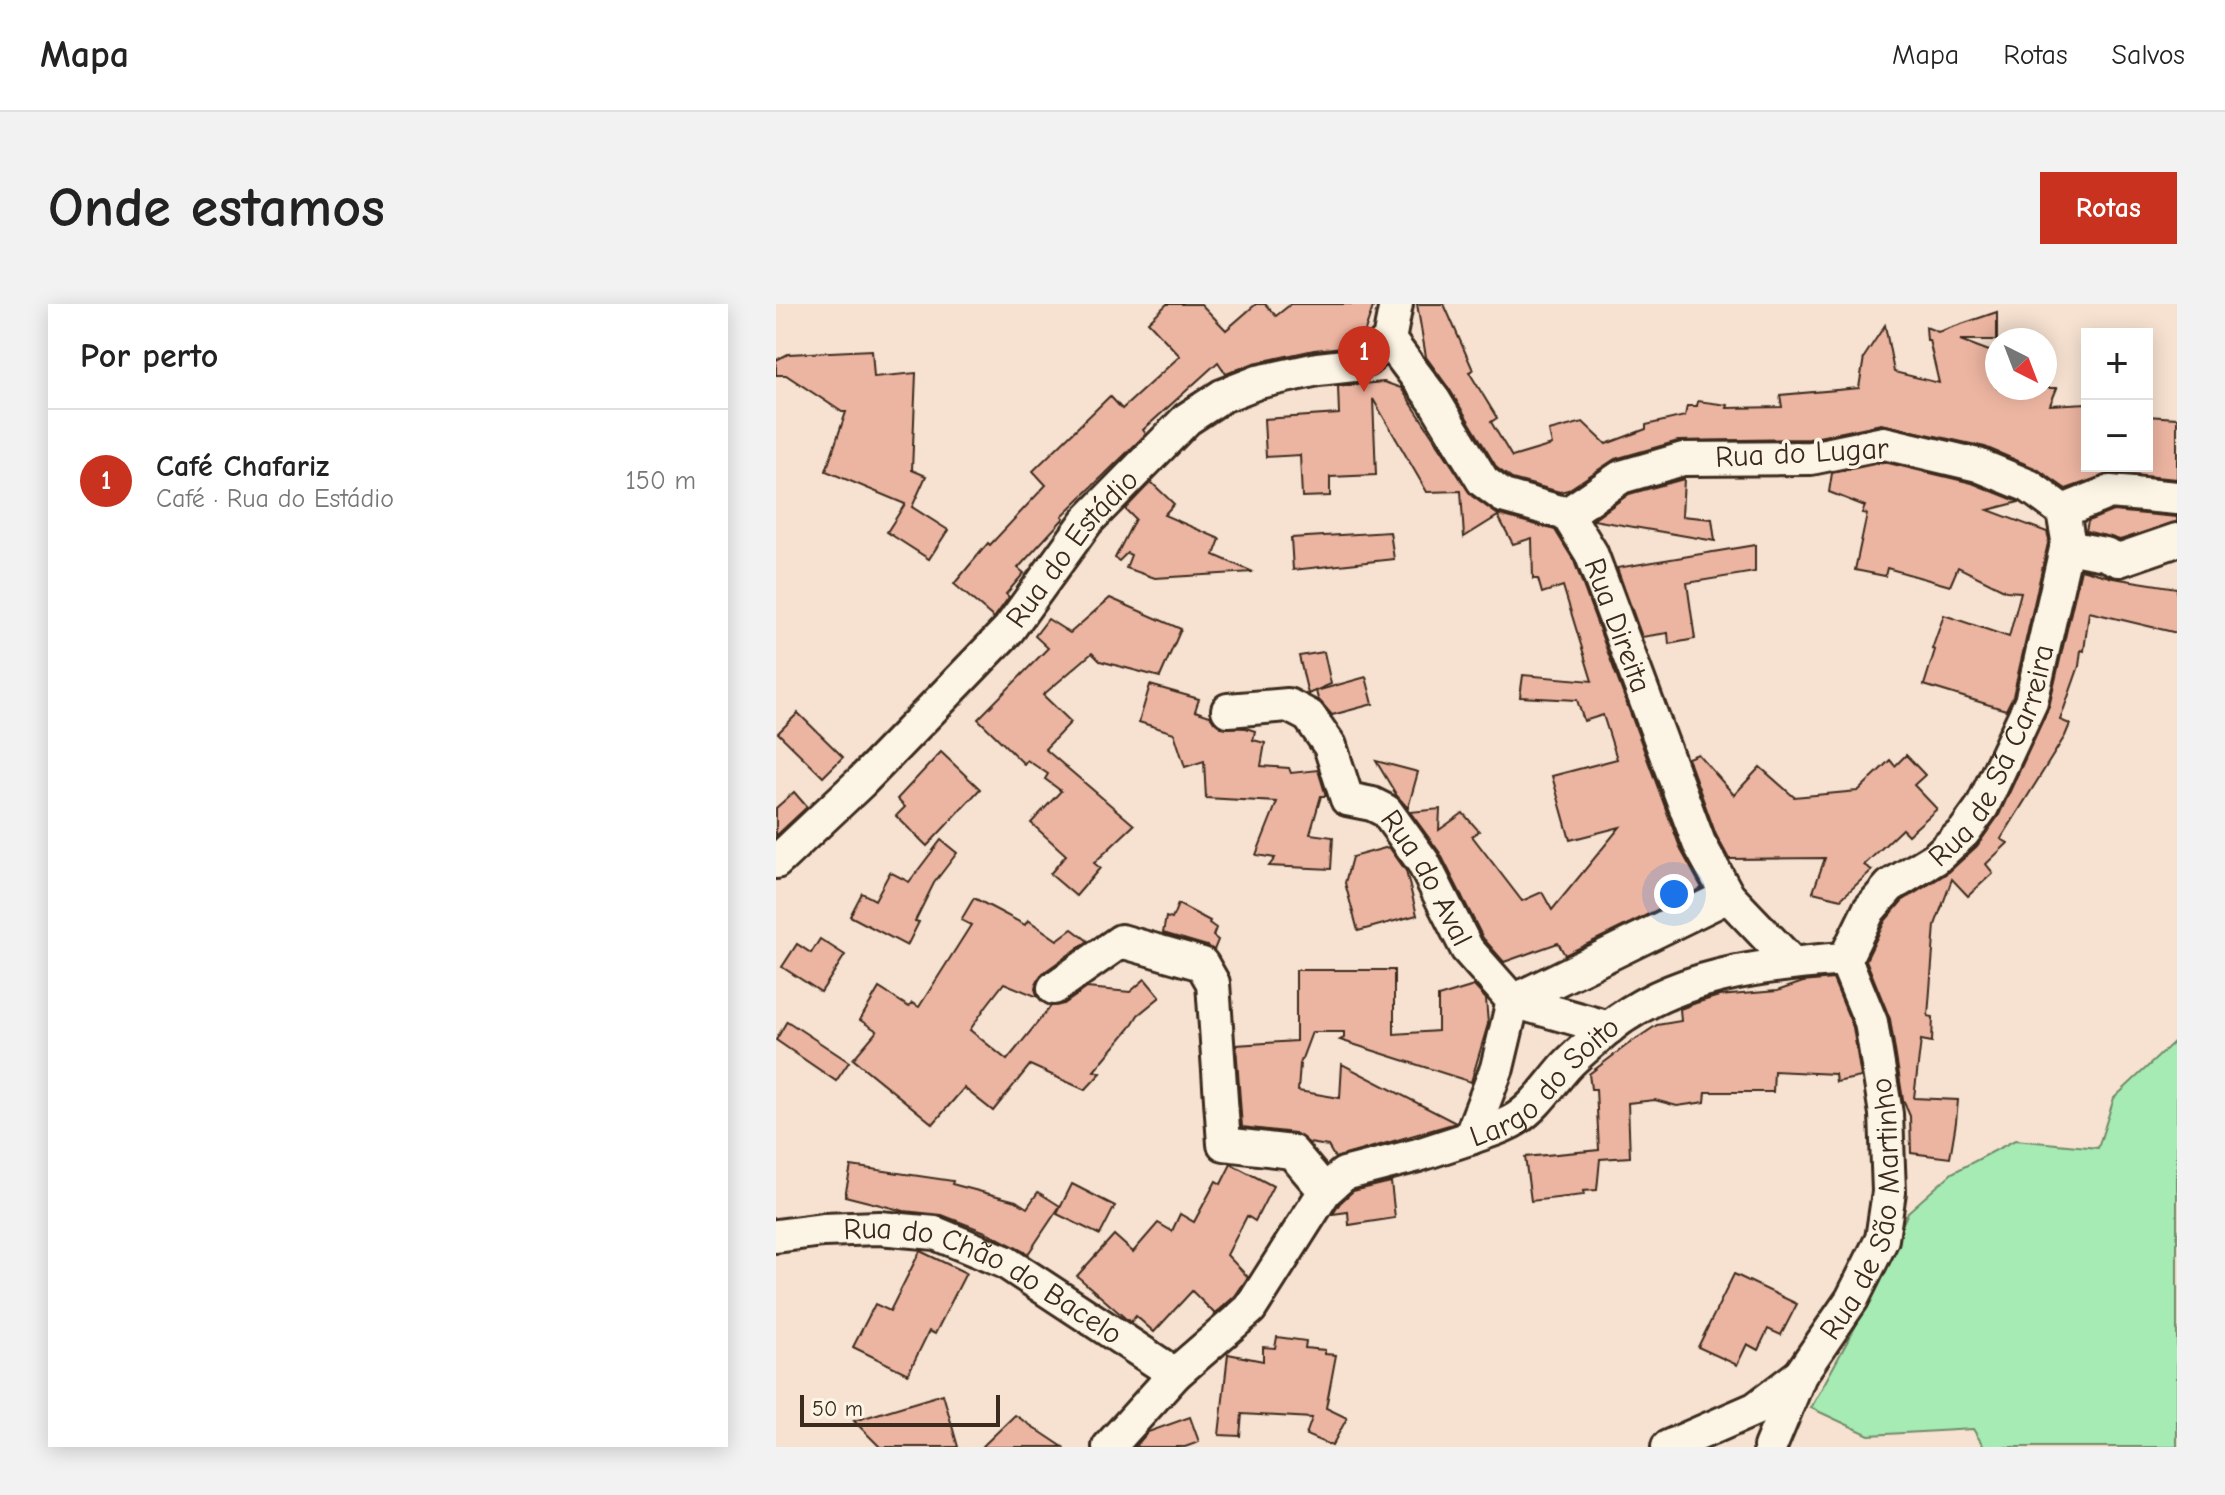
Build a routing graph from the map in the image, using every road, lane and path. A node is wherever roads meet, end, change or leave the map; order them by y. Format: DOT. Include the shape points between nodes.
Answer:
graph roads {
  1 [pos="1396,304"];
  2 [pos="1389,340"];
  3 [pos="2177,498"];
  4 [pos="2063,511"];
  5 [pos="1567,514"];
  6 [pos="2177,540"];
  7 [pos="2066,547"];
  8 [pos="1228,710"];
  9 [pos="776,862"];
  10 [pos="1728,896"];
  11 [pos="1845,959"];
  12 [pos="1792,963"];
  13 [pos="1054,988"];
  14 [pos="1513,1001"];
  15 [pos="1609,1028"];
  16 [pos="1470,1138"];
  17 [pos="1325,1191"];
  18 [pos="776,1236"];
  19 [pos="1175,1374"];
  20 [pos="1800,1375"];
  21 [pos="1109,1447"];
  22 [pos="1668,1447"];
  23 [pos="1770,1447"];
  1 -- 2 [label="street"];
  2 -- 5 [label="street" via="1434,400 1483,481 1503,496"];
  2 -- 9 [label="street, Rua do Estádio" via="1354,365 1258,382 1222,396 1187,419 1087,521 1009,629"];
  3 -- 4 [label="street" via="2110,492"];
  4 -- 5 [label="street, Rua do Lugar" via="2029,486 1978,465 1884,443 1811,458 1683,459 1621,477"];
  4 -- 7 [label="street, Rua de Sá Carreira"];
  5 -- 10 [label="street, Rua Direita" via="1591,553 1699,843"];
  6 -- 7 [label="street" via="2119,560"];
  7 -- 11 [label="street, Rua de Sá Carreira" via="2031,702 1982,807 1936,858 1879,898"];
  8 -- 14 [label="street, Rua do Aval" via="1288,705 1309,716 1330,746 1347,799 1386,811 1423,862 1467,949"];
  10 -- 12 [label="street, Rua Direita"];
  10 -- 14 [label="street, Largo do Soito"];
  11 -- 12 [label="street, Largo do Soito"];
  11 -- 20 [label="street, Rua de São Martinho" via="1871,1022 1886,1114 1889,1192 1882,1239 1852,1299"];
  12 -- 15 [label="street, Largo do Soito" via="1706,979 1652,1000"];
  13 -- 17 [label="street" via="1121,941 1202,964 1213,983 1224,1144 1292,1152"];
  14 -- 15 [label="street"];
  14 -- 16 [label="street, Largo do Soito" via="1497,1068"];
  15 -- 16 [label="street, Largo do Soito" via="1533,1105 1514,1120"];
  16 -- 17 [label="street" via="1344,1174"];
  17 -- 19 [label="street" via="1250,1309"];
  18 -- 19 [label="street, Rua do Chão do Bacelo" via="879,1228 935,1233 1005,1262"];
  19 -- 21 [label="street"];
  20 -- 22 [label="street" via="1755,1409"];
  20 -- 23 [label="street, Rua de São Martinho"];
}
